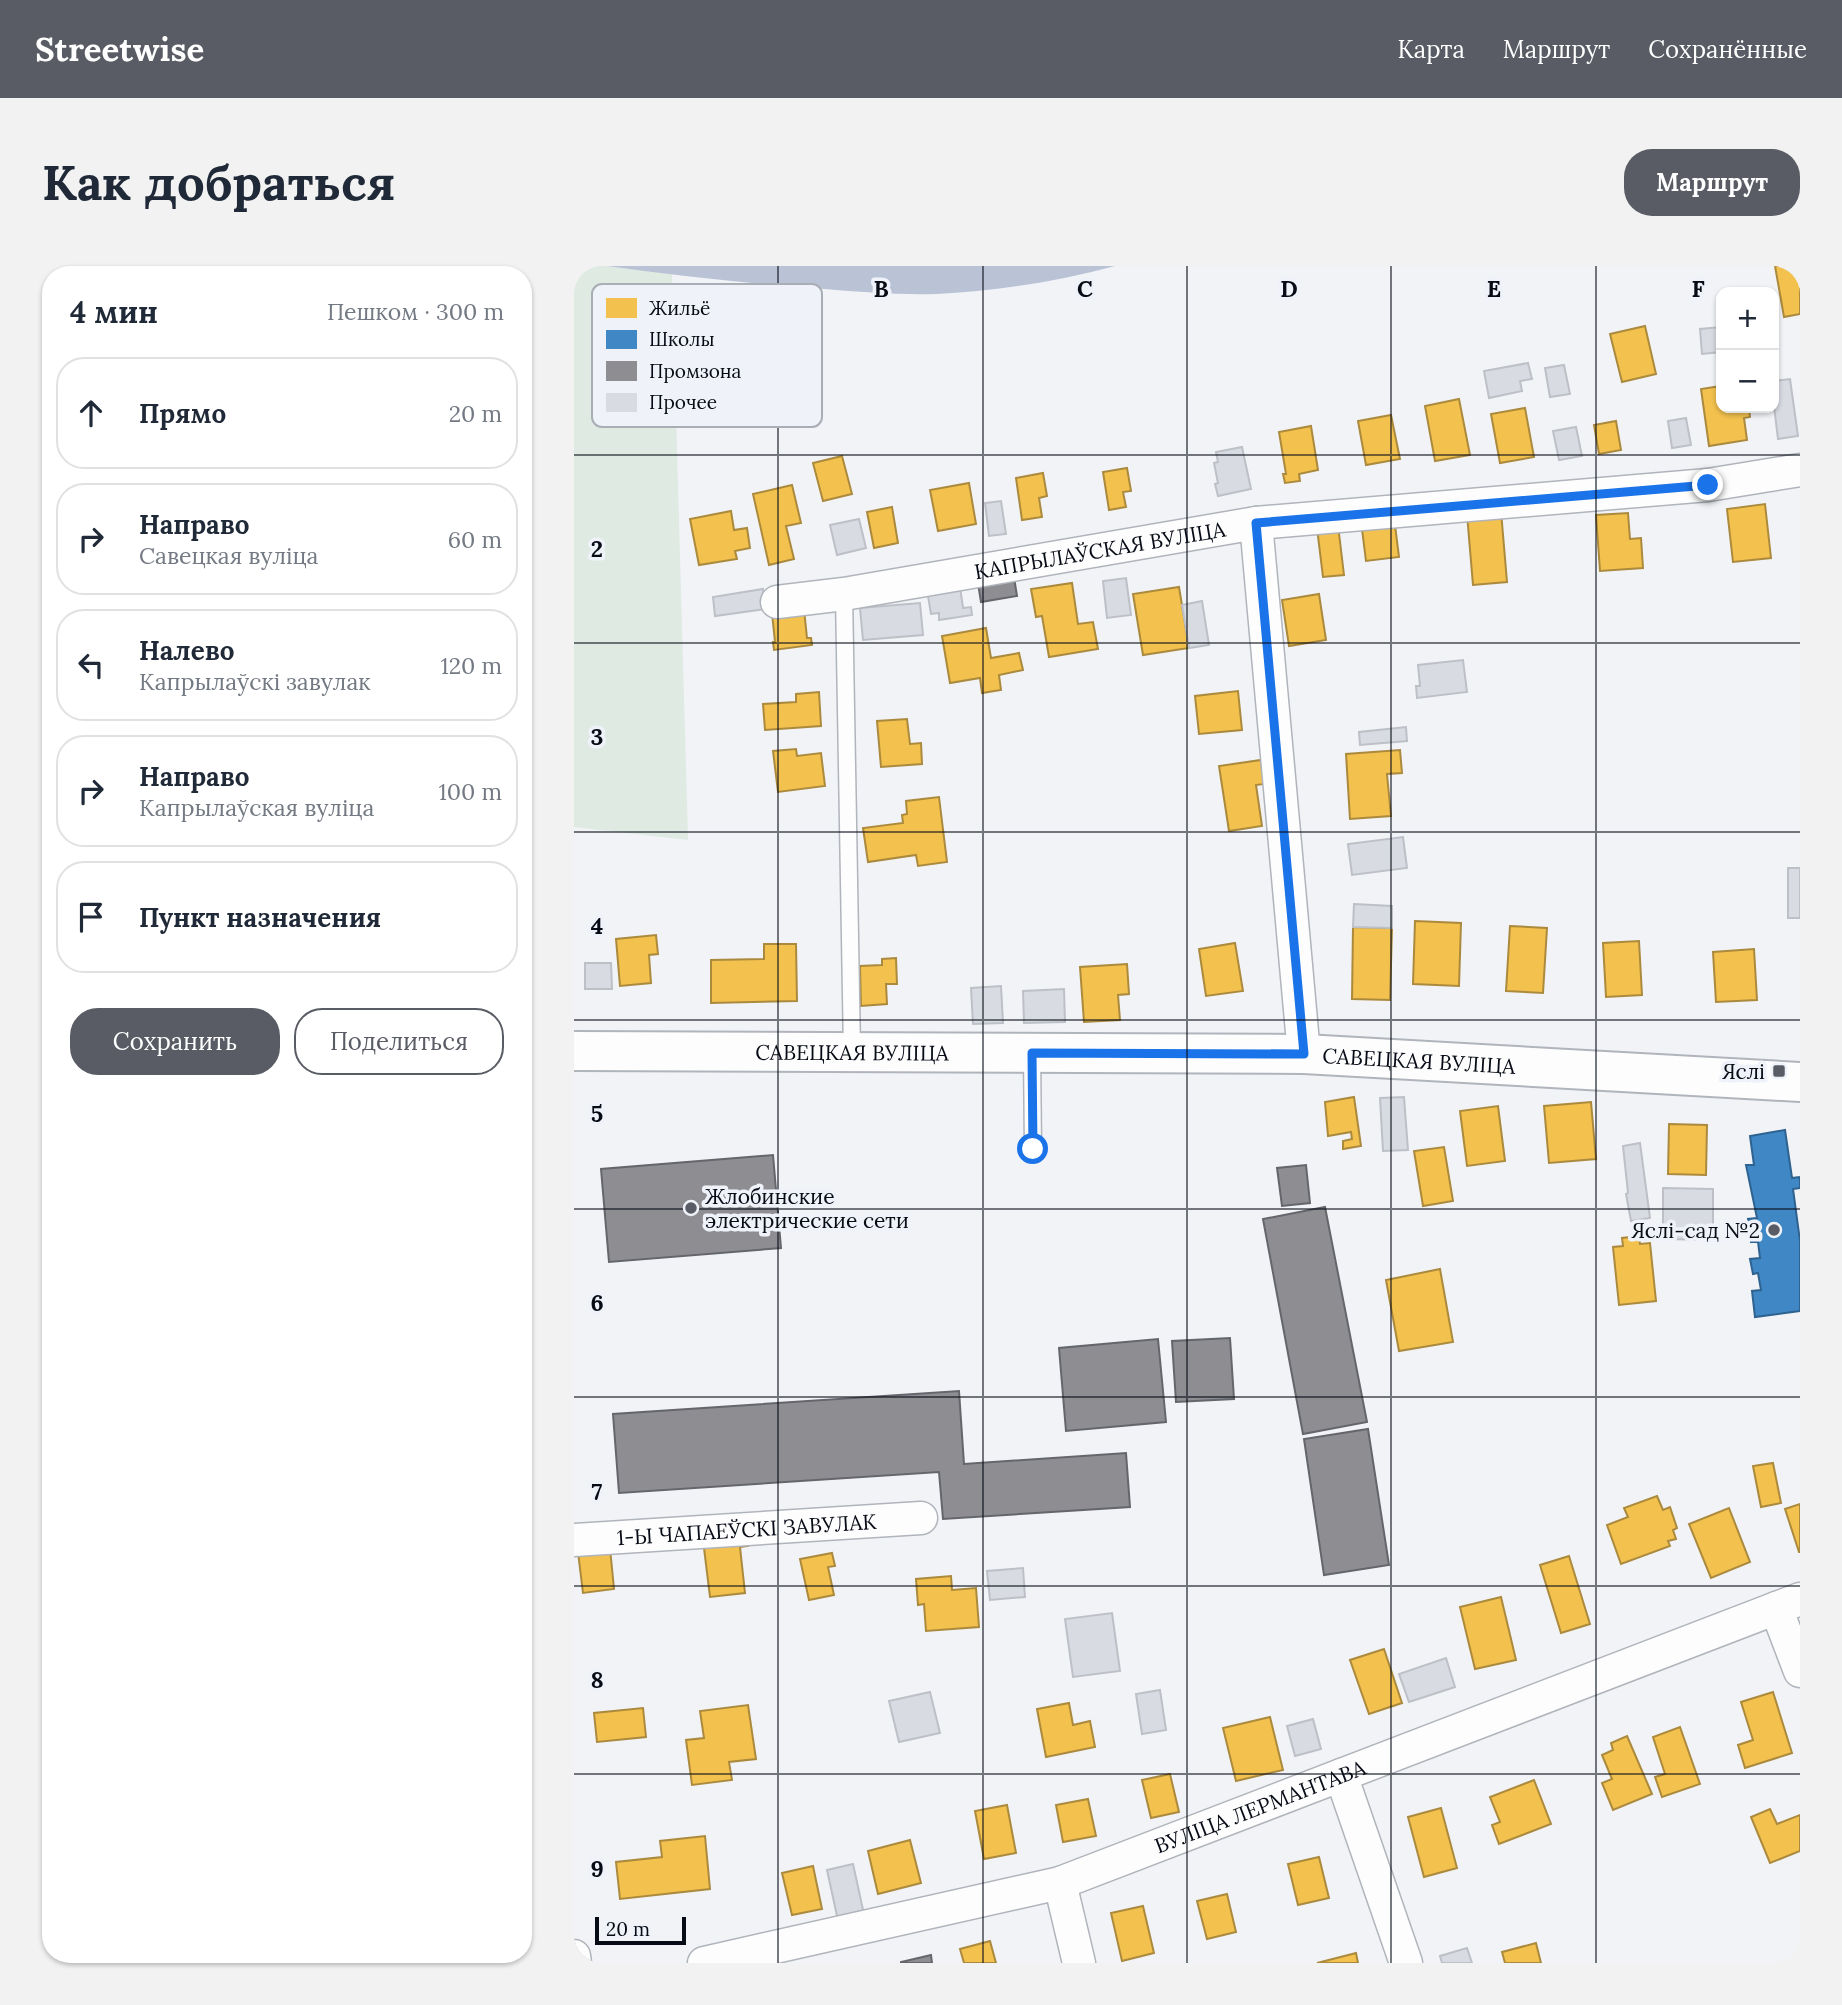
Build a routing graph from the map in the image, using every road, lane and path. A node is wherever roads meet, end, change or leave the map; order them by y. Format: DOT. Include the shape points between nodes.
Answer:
graph roads {
  1 [pos="1800,470"];
  2 [pos="1256,523"];
  3 [pos="844,594"];
  4 [pos="777,602"];
  5 [pos="574,1051"];
  6 [pos="852,1052"];
  7 [pos="1032,1053"];
  8 [pos="1304,1054"];
  9 [pos="1800,1082"];
  10 [pos="1033,1149"];
  11 [pos="921,1518"];
  12 [pos="574,1540"];
  13 [pos="1788,1603"];
  14 [pos="1800,1671"];
  15 [pos="1340,1775"];
  16 [pos="1060,1883"];
  17 [pos="574,1956"];
  18 [pos="575,1963"];
  19 [pos="704,1963"];
  20 [pos="1079,1963"];
  21 [pos="1406,1963"];
  1 -- 2 [label="street, КАПРЫЛАЎСКАЯ ВУЛІЦА" via="1708,485"];
  2 -- 3 [label="street, КАПРЫЛАЎСКАЯ ВУЛІЦА"];
  2 -- 8 [label="street"];
  3 -- 4 [label="street, КАПРЫЛАЎСКАЯ ВУЛІЦА"];
  3 -- 6 [label="lane"];
  5 -- 6 [label="main road, САВЕЦКАЯ ВУЛІЦА"];
  6 -- 7 [label="main road, САВЕЦКАЯ ВУЛІЦА"];
  7 -- 8 [label="main road, САВЕЦКАЯ ВУЛІЦА"];
  7 -- 10 [label="lane"];
  8 -- 9 [label="main road, САВЕЦКАЯ ВУЛІЦА"];
  11 -- 12 [label="street, 1-Ы ЧАПАЕЎСКІ ЗАВУЛАК"];
  13 -- 14 [label="street"];
  13 -- 15 [label="street, ВУЛІЦА ЛЕРМАНТАВА"];
  15 -- 16 [label="street, ВУЛІЦА ЛЕРМАНТАВА"];
  15 -- 21 [label="street"];
  16 -- 19 [label="street, ВУЛІЦА ЛЕРМАНТАВА"];
  16 -- 20 [label="street"];
  17 -- 18 [label="street"];
}
